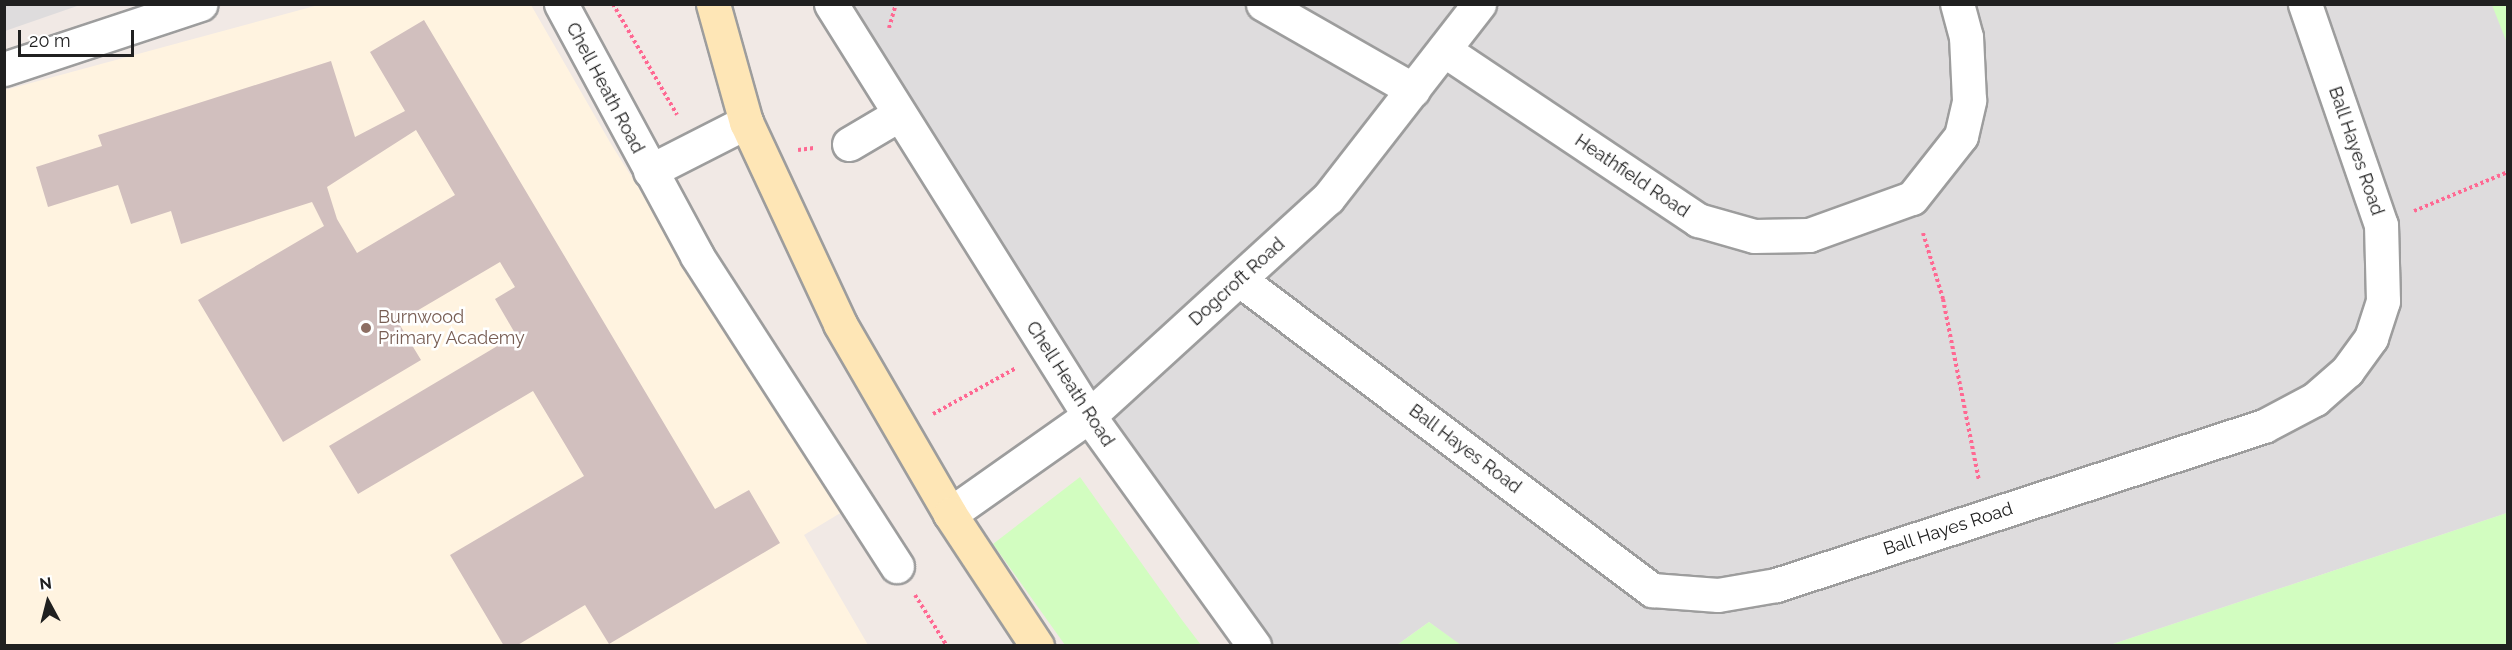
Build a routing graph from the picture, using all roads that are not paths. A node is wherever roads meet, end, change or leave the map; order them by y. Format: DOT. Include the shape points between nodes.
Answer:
graph roads {
  1 [pos="201,4"];
  2 [pos="561,4"];
  3 [pos="713,4"];
  4 [pos="831,4"];
  5 [pos="1263,4"];
  6 [pos="1479,4"];
  7 [pos="1957,4"];
  8 [pos="2305,4"];
  9 [pos="1444,50"];
  10 [pos="4,69"];
  11 [pos="1413,90"];
  12 [pos="898,115"];
  13 [pos="746,122"];
  14 [pos="849,144"];
  15 [pos="650,171"];
  16 [pos="1240,280"];
  17 [pos="1089,416"];
  18 [pos="950,514"];
  19 [pos="897,566"];
  20 [pos="1037,645"];
  21 [pos="1254,645"];
  1 -- 10 [label="street"];
  2 -- 15 [label="street, Chell Heath Road"];
  3 -- 13 [label="street"];
  4 -- 12 [label="street, Chell Heath Road"];
  5 -- 11 [label="street"];
  6 -- 9 [label="street, Dogcroft Road"];
  7 -- 9 [label="street, Heathfield Road" via="1966,37 1969,100 1961,136 1912,198 1809,235 1754,237 1698,220"];
  8 -- 16 [label="street, Ball Hayes Road" via="2381,225 2383,301 2371,338 2347,371 2315,399 2264,426 1776,585 1718,595 1652,590"];
  9 -- 11 [label="street, Dogcroft Road"];
  11 -- 16 [label="street, Dogcroft Road" via="1328,198"];
  12 -- 14 [label="street"];
  12 -- 17 [label="street, Chell Heath Road"];
  13 -- 15 [label="street, Chell Heath Road"];
  13 -- 18 [label="street" via="840,324"];
  15 -- 19 [label="street, Chell Heath Road" via="697,256"];
  16 -- 17 [label="street, Dogcroft Road"];
  17 -- 18 [label="street, Dogcroft Road"];
  17 -- 21 [label="street, Chell Heath Road"];
  18 -- 20 [label="street"];
}
